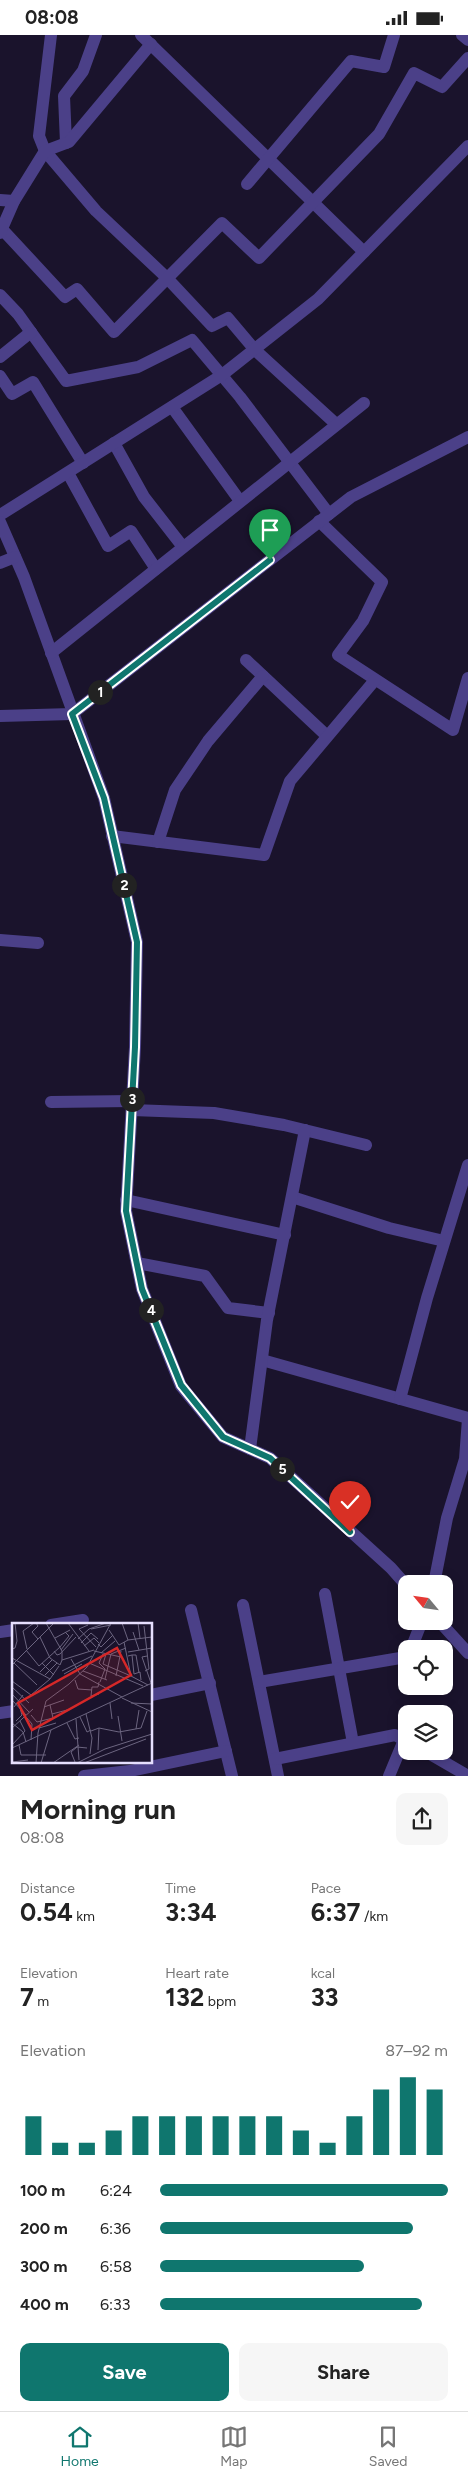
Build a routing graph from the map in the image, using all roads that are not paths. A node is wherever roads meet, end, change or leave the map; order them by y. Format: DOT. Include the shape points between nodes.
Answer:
graph roads {
  1 [pos="51,35"];
  2 [pos="96,35"];
  3 [pos="141,35"];
  4 [pos="394,35"];
  5 [pos="462,35"];
  6 [pos="468,40"];
  7 [pos="151,44"];
  8 [pos="468,58"];
  9 [pos="66,143"];
  10 [pos="468,146"];
  11 [pos="45,151"];
  12 [pos="270,160"];
  13 [pos="247,184"];
  14 [pos="0,200"];
  15 [pos="14,201"];
  16 [pos="313,202"];
  17 [pos="1,231"];
  18 [pos="364,252"];
  19 [pos="167,278"];
  20 [pos="0,295"];
  21 [pos="31,332"];
  22 [pos="255,350"];
  23 [pos="0,357"];
  24 [pos="222,375"];
  25 [pos="0,376"];
  26 [pos="364,403"];
  27 [pos="172,407"];
  28 [pos="336,424"];
  29 [pos="468,437"];
  30 [pos="114,443"];
  31 [pos="290,461"];
  32 [pos="84,463"];
  33 [pos="68,473"];
  34 [pos="240,501"];
  35 [pos="0,515"];
  36 [pos="324,518"];
  37 [pos="0,522"];
  38 [pos="183,547"];
  39 [pos="15,557"];
  40 [pos="0,563"];
  41 [pos="156,569"];
  42 [pos="51,653"];
  43 [pos="246,659"];
  44 [pos="264,675"];
  45 [pos="468,678"];
  46 [pos="375,680"];
  47 [pos="72,714"];
  48 [pos="0,716"];
  49 [pos="328,736"];
  50 [pos="112,836"];
  51 [pos="158,842"];
  52 [pos="0,940"];
  53 [pos="38,943"];
  54 [pos="51,1102"];
  55 [pos="132,1105"];
  56 [pos="305,1130"];
  57 [pos="366,1145"];
  58 [pos="468,1165"];
  59 [pos="292,1197"];
  60 [pos="126,1200"];
  61 [pos="285,1235"];
  62 [pos="444,1241"];
  63 [pos="137,1263"];
  64 [pos="269,1313"];
  65 [pos="262,1360"];
  66 [pos="400,1399"];
  67 [pos="468,1418"];
  68 [pos="250,1449"];
  69 [pos="436,1575"];
  70 [pos="398,1576"];
  71 [pos="325,1594"];
  72 [pos="243,1605"];
  73 [pos="191,1610"];
  74 [pos="83,1620"];
  75 [pos="64,1623"];
  76 [pos="447,1630"];
  77 [pos="468,1653"];
  78 [pos="398,1658"];
  79 [pos="339,1669"];
  80 [pos="259,1682"];
  81 [pos="210,1683"];
  82 [pos="152,1695"];
  83 [pos="398,1737"];
  84 [pos="353,1743"];
  85 [pos="226,1751"];
  86 [pos="398,1757"];
  87 [pos="275,1759"];
  88 [pos="446,1760"];
  89 [pos="466,1769"];
  90 [pos="85,1776"];
  91 [pos="232,1776"];
  92 [pos="278,1776"];
  93 [pos="390,1776"];
  1 -- 11 [label="street" via="39,136"];
  2 -- 9 [label="street" via="83,71 64,96"];
  3 -- 7 [label="street"];
  4 -- 12 [label="street" via="384,67 351,61"];
  5 -- 6 [label="street"];
  7 -- 9 [label="street"];
  7 -- 12 [label="street"];
  8 -- 16 [label="street" via="442,87 414,73 379,134"];
  9 -- 11 [label="street"];
  10 -- 18 [label="street"];
  11 -- 15 [label="street"];
  11 -- 19 [label="street" via="96,211"];
  12 -- 13 [label="street"];
  12 -- 16 [label="street"];
  14 -- 15 [label="street"];
  15 -- 17 [label="street"];
  16 -- 18 [label="street"];
  16 -- 19 [label="street" via="259,258 222,223"];
  17 -- 19 [label="street" via="65,297 78,289 114,332"];
  18 -- 22 [label="street" via="318,299"];
  19 -- 22 [label="street" via="212,326 228,318"];
  20 -- 21 [label="street"];
  21 -- 23 [label="street"];
  21 -- 24 [label="street" via="66,381 138,367 192,340"];
  22 -- 24 [label="street"];
  22 -- 28 [label="street"];
  24 -- 27 [label="street"];
  24 -- 31 [label="street"];
  25 -- 32 [label="street" via="12,394 32,382"];
  26 -- 28 [label="street"];
  27 -- 30 [label="street"];
  27 -- 34 [label="street"];
  28 -- 31 [label="street"];
  29 -- 36 [label="street" via="352,497"];
  30 -- 32 [label="street"];
  30 -- 38 [label="street" via="144,497"];
  31 -- 34 [label="street"];
  31 -- 36 [label="street"];
  32 -- 33 [label="street"];
  33 -- 35 [label="street"];
  33 -- 41 [label="street" via="108,545 131,531"];
  34 -- 38 [label="street"];
  36 -- 46 [label="street" via="382,582 362,621 338,655"];
  36 -- 47 [label="street"];
  37 -- 39 [label="street"];
  38 -- 41 [label="street"];
  39 -- 40 [label="street"];
  39 -- 42 [label="street"];
  41 -- 42 [label="street"];
  42 -- 47 [label="street"];
  43 -- 44 [label="street"];
  44 -- 49 [label="street"];
  44 -- 51 [label="street" via="208,741 175,791"];
  45 -- 46 [label="street" via="453,730"];
  46 -- 49 [label="street"];
  47 -- 48 [label="street"];
  47 -- 50 [label="street" via="104,798"];
  49 -- 51 [label="street" via="290,781 264,855"];
  50 -- 51 [label="street"];
  50 -- 55 [label="street" via="137,942"];
  52 -- 53 [label="street"];
  54 -- 55 [label="street"];
  55 -- 56 [label="street" via="214,1113"];
  55 -- 60 [label="street"];
  56 -- 57 [label="street"];
  56 -- 59 [label="street"];
  58 -- 62 [label="street"];
  59 -- 61 [label="street"];
  59 -- 62 [label="street" via="389,1228"];
  60 -- 61 [label="street"];
  60 -- 63 [label="street"];
  61 -- 64 [label="street"];
  62 -- 66 [label="street"];
  63 -- 64 [label="street" via="205,1276 228,1308"];
  63 -- 68 [label="street" via="142,1289 181,1385 223,1437"];
  64 -- 65 [label="street"];
  65 -- 66 [label="street"];
  65 -- 68 [label="street"];
  66 -- 67 [label="street"];
  67 -- 69 [label="street" via="465,1459 447,1518"];
  68 -- 70 [label="street" via="270,1458"];
  71 -- 79 [label="street"];
  72 -- 80 [label="street"];
  73 -- 81 [label="street"];
  74 -- 75 [label="street"];
  76 -- 77 [label="street"];
  78 -- 79 [label="street"];
  79 -- 80 [label="street"];
  79 -- 84 [label="street"];
  80 -- 87 [label="street"];
  81 -- 82 [label="street"];
  81 -- 85 [label="street"];
  83 -- 84 [label="street"];
  84 -- 87 [label="street"];
  85 -- 90 [label="street" via="130,1771"];
  85 -- 91 [label="street"];
  86 -- 93 [label="street"];
  87 -- 92 [label="street"];
  88 -- 89 [label="street"];
}
